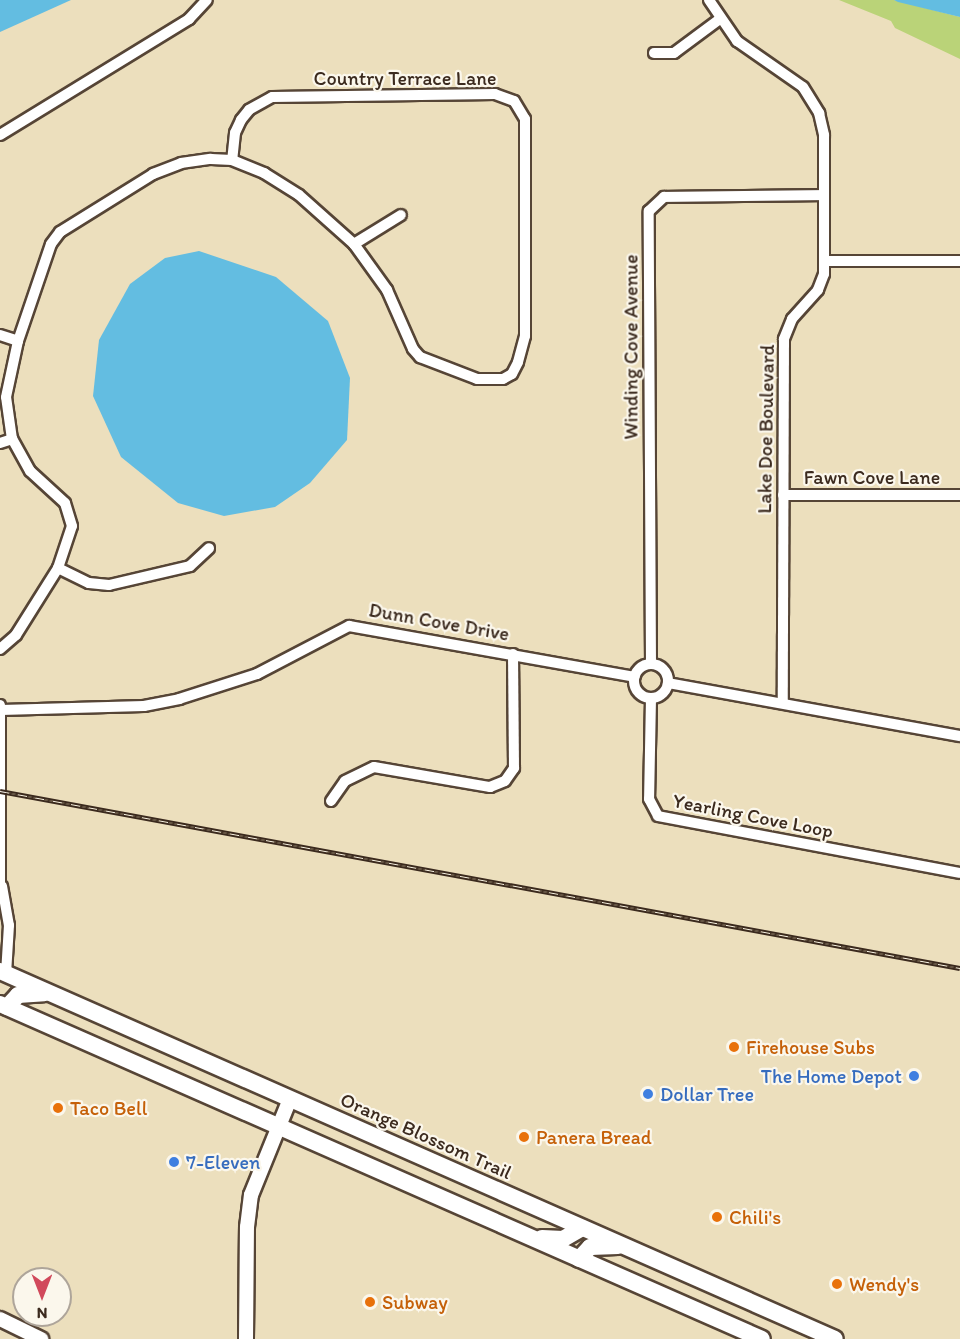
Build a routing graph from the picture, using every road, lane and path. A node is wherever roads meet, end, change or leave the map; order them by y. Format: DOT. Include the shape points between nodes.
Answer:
graph roads {
  1 [pos="207,0"];
  2 [pos="709,0"];
  3 [pos="720,20"];
  4 [pos="654,53"];
  5 [pos="0,135"];
  6 [pos="232,160"];
  7 [pos="824,195"];
  8 [pos="401,215"];
  9 [pos="354,244"];
  10 [pos="824,261"];
  11 [pos="960,261"];
  12 [pos="0,335"];
  13 [pos="18,340"];
  14 [pos="12,439"];
  15 [pos="0,443"];
  16 [pos="783,495"];
  17 [pos="960,495"];
  18 [pos="208,548"];
  19 [pos="58,568"];
  20 [pos="0,649"];
  21 [pos="513,654"];
  22 [pos="651,664"];
  23 [pos="634,677"];
  24 [pos="668,683"];
  25 [pos="651,698"];
  26 [pos="783,703"];
  27 [pos="0,705"];
  28 [pos="1,710"];
  29 [pos="960,736"];
  30 [pos="331,801"];
  31 [pos="960,873"];
  32 [pos="1,889"];
  33 [pos="2,974"];
  34 [pos="51,994"];
  35 [pos="4,1006"];
  36 [pos="290,1099"];
  37 [pos="278,1126"];
  38 [pos="582,1228"];
  39 [pos="533,1238"];
  40 [pos="627,1247"];
  41 [pos="579,1259"];
  42 [pos="0,1319"];
  43 [pos="41,1339"];
  44 [pos="246,1339"];
  45 [pos="762,1339"];
  46 [pos="835,1339"];
  1 -- 5 [label="street" via="189,19"];
  2 -- 3 [label="street, Lake Doe Boulevard"];
  3 -- 4 [label="street" via="674,53"];
  3 -- 7 [label="street, Lake Doe Boulevard" via="737,41 808,94 823,127"];
  6 -- 9 [label="street" via="290,189"];
  6 -- 9 [label="street, Country Terrace Lane" via="241,120 249,110 272,97 495,94 514,101 525,119 525,336 518,362 508,377 470,378 420,357 413,350 387,290"];
  6 -- 13 [label="street" via="169,166 60,232 51,244"];
  7 -- 10 [label="street, Lake Doe Boulevard"];
  7 -- 22 [label="street, Winding Cove Avenue" via="664,197 649,211"];
  8 -- 9 [label="street"];
  10 -- 11 [label="street"];
  10 -- 16 [label="street, Lake Doe Boulevard" via="818,290 792,319 784,339"];
  12 -- 13 [label="street"];
  13 -- 14 [label="street" via="6,397"];
  14 -- 15 [label="street"];
  14 -- 19 [label="street" via="30,471 58,494 69,512 70,538"];
  16 -- 17 [label="street, Fawn Cove Lane"];
  16 -- 26 [label="street, Lake Doe Boulevard"];
  18 -- 19 [label="street" via="190,566 109,585 89,583"];
  19 -- 20 [label="street" via="16,635"];
  21 -- 23 [label="street, Dunn Cove Drive"];
  21 -- 28 [label="street, Dunn Cove Drive" via="349,626 257,674 179,699 144,706"];
  21 -- 30 [label="street" via="514,768 505,781 490,787 374,767 345,781"];
  22 -- 23 [label="street"];
  22 -- 24 [label="street" via="662,668"];
  23 -- 25 [label="street" via="637,692"];
  24 -- 25 [label="street" via="660,696"];
  24 -- 26 [label="street"];
  25 -- 31 [label="street, Yearling Cove Loop" via="649,799 658,816"];
  26 -- 29 [label="street"];
  27 -- 28 [label="street"];
  28 -- 32 [label="street"];
  32 -- 33 [label="street" via="9,924"];
  33 -- 34 [label="main road, Orange Blossom Trail"];
  34 -- 35 [label="main road" via="18,995"];
  34 -- 36 [label="main road, Orange Blossom Trail"];
  35 -- 37 [label="main road"];
  36 -- 37 [label="street"];
  36 -- 38 [label="main road, Orange Blossom Trail"];
  37 -- 39 [label="main road"];
  37 -- 44 [label="street" via="251,1195"];
  38 -- 39 [label="main road" via="563,1239"];
  38 -- 40 [label="main road, Orange Blossom Trail"];
  39 -- 41 [label="main road"];
  40 -- 41 [label="main road" via="602,1244 590,1247"];
  40 -- 46 [label="main road, Orange Blossom Trail"];
  41 -- 45 [label="main road"];
  42 -- 43 [label="street"];
}
